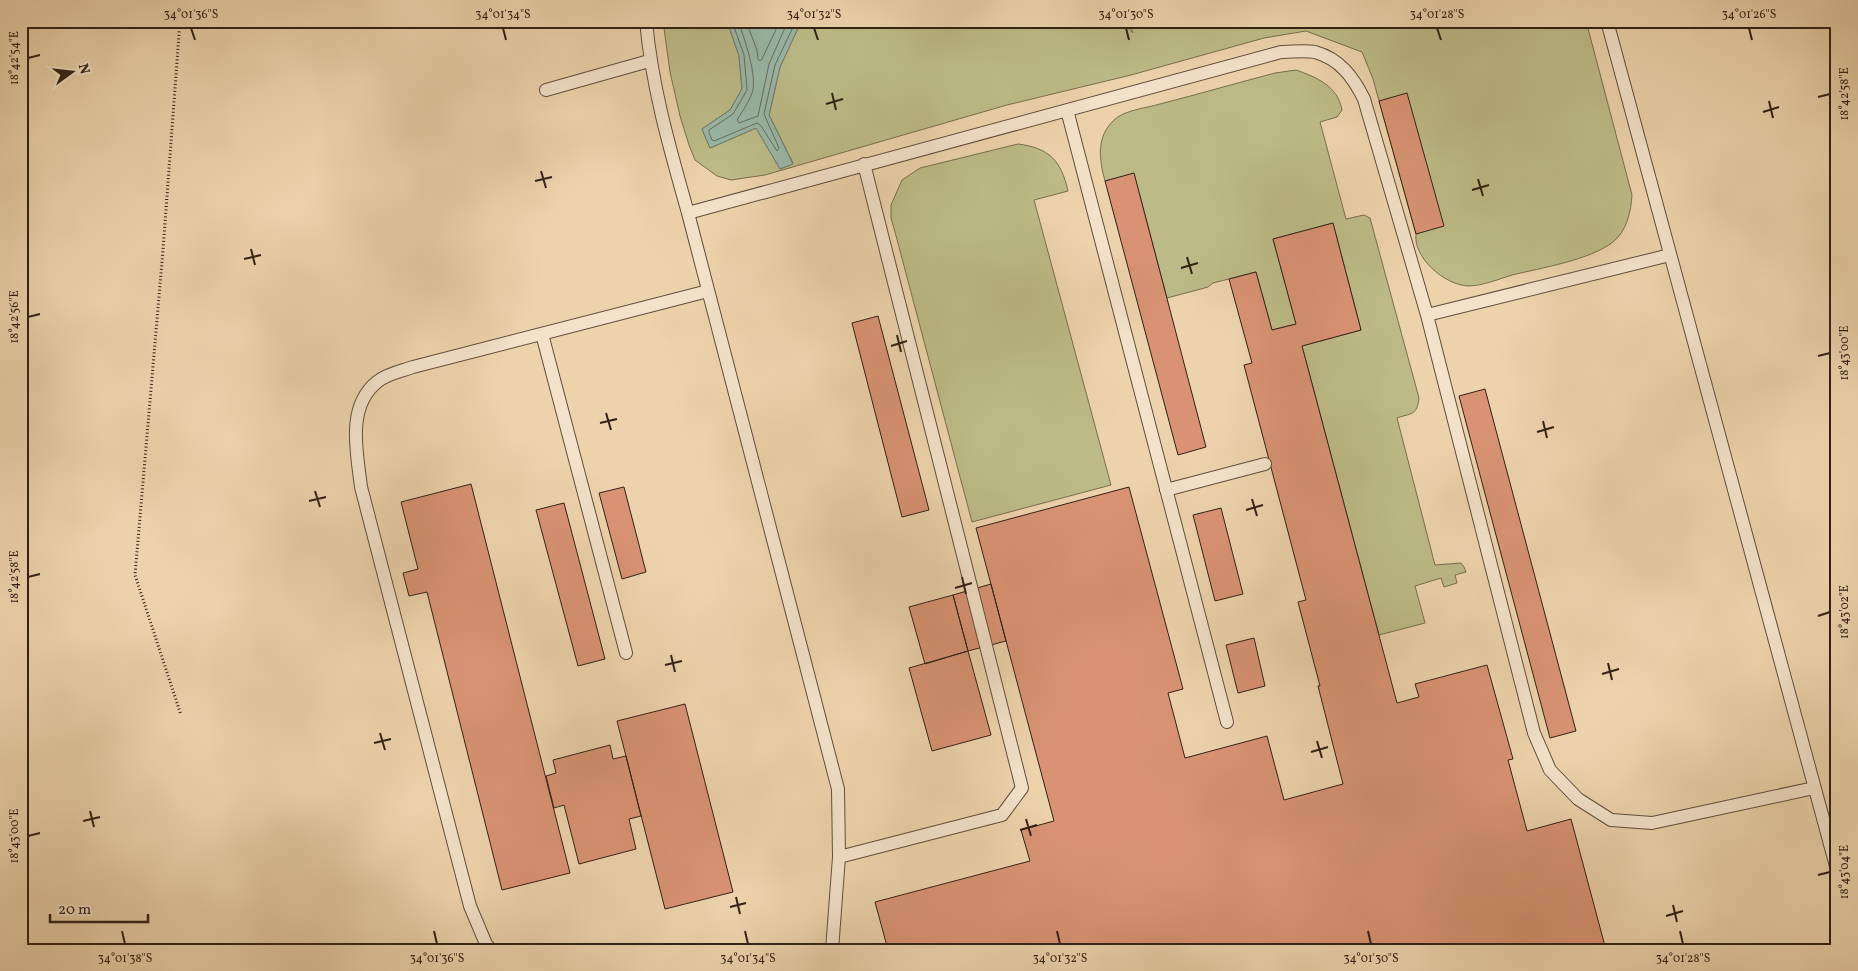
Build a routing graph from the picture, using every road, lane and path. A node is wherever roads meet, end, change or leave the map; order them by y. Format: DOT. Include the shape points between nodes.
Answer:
graph roads {
  1 [pos="180,21"];
  2 [pos="646,21"];
  3 [pos="1607,21"];
  4 [pos="649,61"];
  5 [pos="546,90"];
  6 [pos="1067,110"];
  7 [pos="864,164"];
  8 [pos="688,213"];
  9 [pos="1670,255"];
  10 [pos="708,291"];
  11 [pos="1427,315"];
  12 [pos="542,334"];
  13 [pos="1265,464"];
  14 [pos="1166,490"];
  15 [pos="626,653"];
  16 [pos="181,715"];
  17 [pos="1227,722"];
  18 [pos="1814,788"];
  19 [pos="838,857"];
  20 [pos="1837,870"];
  21 [pos="491,950"];
  22 [pos="832,950"];
  1 -- 16 [label="path" via="135,575"];
  2 -- 4 [label="lane"];
  3 -- 9 [label="lane"];
  4 -- 5 [label="lane"];
  4 -- 8 [label="lane" via="663,126"];
  6 -- 7 [label="lane"];
  6 -- 11 [label="lane" via="1280,52 1314,52 1335,60 1355,80 1364,98"];
  6 -- 14 [label="lane"];
  7 -- 8 [label="lane"];
  7 -- 19 [label="lane" via="1022,788 1002,815"];
  8 -- 10 [label="lane"];
  9 -- 11 [label="lane"];
  9 -- 18 [label="lane"];
  10 -- 12 [label="lane"];
  10 -- 19 [label="lane" via="838,789"];
  11 -- 18 [label="lane" via="1534,733 1550,770 1578,800 1611,820 1652,823"];
  12 -- 15 [label="lane"];
  12 -- 21 [label="lane" via="413,367 377,381 363,400 355,432 361,487 465,887 470,906"];
  13 -- 14 [label="lane"];
  14 -- 17 [label="lane"];
  18 -- 20 [label="lane"];
  19 -- 22 [label="lane"];
}
